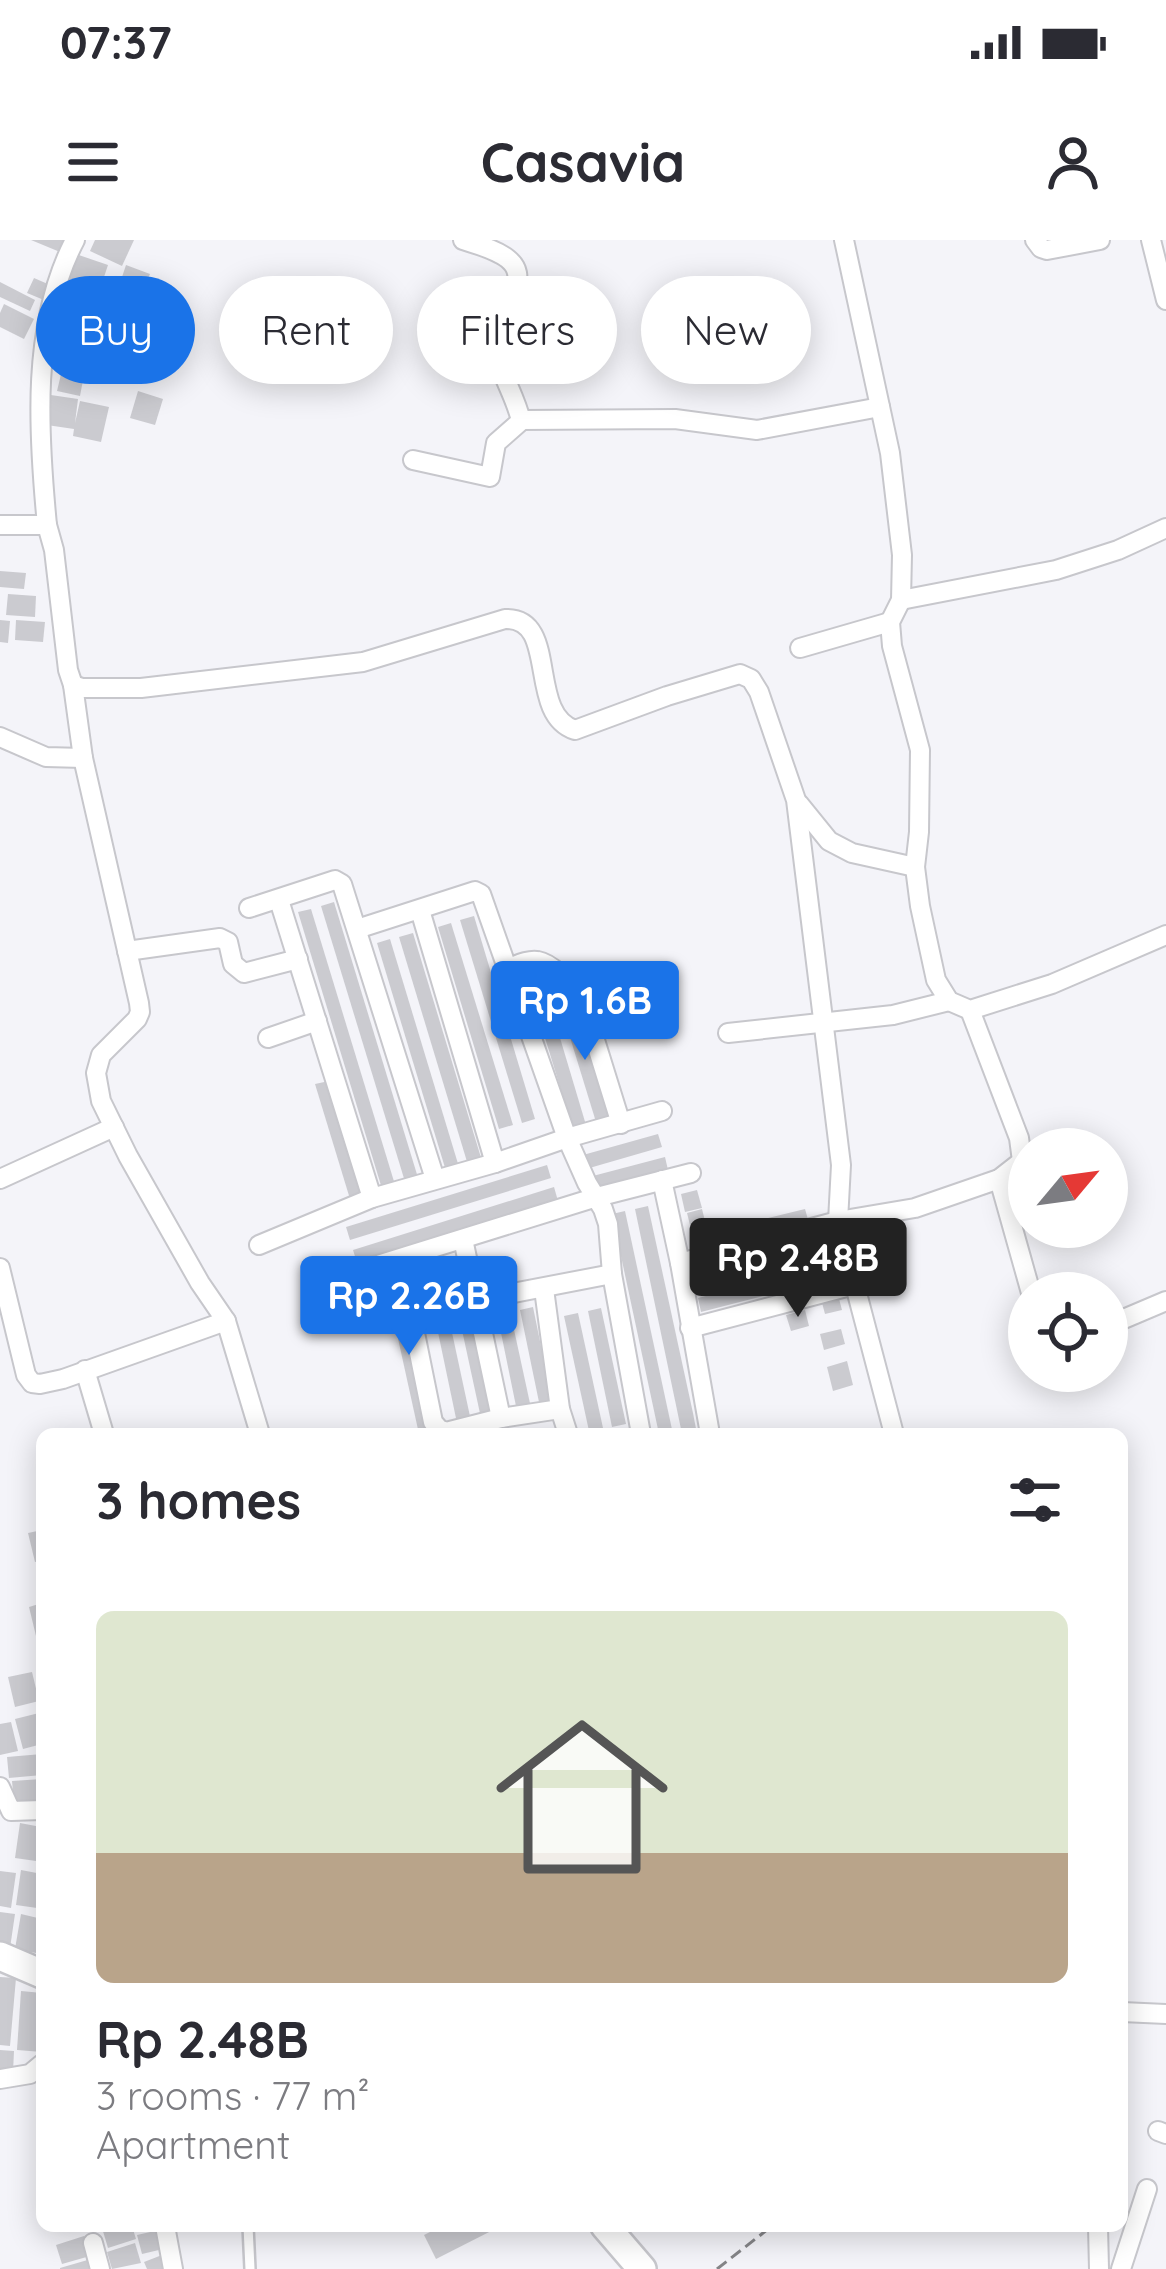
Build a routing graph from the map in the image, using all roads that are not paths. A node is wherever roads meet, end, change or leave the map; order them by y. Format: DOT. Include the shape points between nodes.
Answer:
graph roads {
  1 [pos="75,240"];
  2 [pos="463,240"];
  3 [pos="844,240"];
  4 [pos="1035,240"];
  5 [pos="1100,240"];
  6 [pos="1151,240"];
  7 [pos="1166,300"];
  8 [pos="880,407"];
  9 [pos="521,420"];
  10 [pos="413,460"];
  11 [pos="0,525"];
  12 [pos="47,525"];
  13 [pos="1166,528"];
  14 [pos="901,600"];
  15 [pos="890,622"];
  16 [pos="800,648"];
  17 [pos="73,685"];
  18 [pos="0,737"];
  19 [pos="83,758"];
  20 [pos="796,800"];
  21 [pos="915,866"];
  22 [pos="279,900"];
  23 [pos="248,908"];
  24 [pos="420,910"];
  25 [pos="357,929"];
  26 [pos="1166,935"];
  27 [pos="127,951"];
  28 [pos="298,959"];
  29 [pos="506,969"];
  30 [pos="949,1001"];
  31 [pos="970,1010"];
  32 [pos="317,1021"];
  33 [pos="825,1023"];
  34 [pos="728,1033"];
  35 [pos="268,1038"];
  36 [pos="662,1111"];
  37 [pos="621,1124"];
  38 [pos="114,1127"];
  39 [pos="567,1138"];
  40 [pos="495,1162"];
  41 [pos="691,1173"];
  42 [pos="0,1179"];
  43 [pos="435,1179"];
  44 [pos="999,1179"];
  45 [pos="662,1180"];
  46 [pos="597,1197"];
  47 [pos="372,1198"];
  48 [pos="838,1221"];
  49 [pos="463,1239"];
  50 [pos="259,1245"];
  51 [pos="400,1259"];
  52 [pos="680,1264"];
  53 [pos="371,1267"];
  54 [pos="0,1268"];
  55 [pos="1025,1272"];
  56 [pos="612,1274"];
  57 [pos="854,1285"];
  58 [pos="544,1288"];
  59 [pos="477,1300"];
  60 [pos="1166,1300"];
  61 [pos="1128,1317"];
  62 [pos="226,1322"];
  63 [pos="690,1328"];
  64 [pos="85,1370"];
  65 [pos="560,1409"];
  66 [pos="501,1418"];
  67 [pos="102,1428"];
  68 [pos="258,1428"];
  69 [pos="438,1428"];
  70 [pos="462,1428"];
  71 [pos="566,1428"];
  72 [pos="640,1428"];
  73 [pos="709,1428"];
  74 [pos="892,1428"];
  75 [pos="0,1787"];
  76 [pos="36,1810"];
  77 [pos="0,1956"];
  78 [pos="36,1971"];
  79 [pos="1128,2012"];
  80 [pos="1166,2014"];
  81 [pos="36,2069"];
  82 [pos="0,2079"];
  83 [pos="1147,2189"];
  84 [pos="166,2232"];
  85 [pos="248,2232"];
  86 [pos="609,2232"];
  87 [pos="1098,2232"];
  88 [pos="93,2243"];
  89 [pos="100,2269"];
  90 [pos="173,2269"];
  91 [pos="250,2269"];
  92 [pos="642,2269"];
  93 [pos="1099,2269"];
  94 [pos="1121,2269"];
  1 -- 12 [label="street" via="51,299 44,362 39,440"];
  2 -- 9 [label="street" via="499,252 514,269 517,286 495,328 501,372"];
  3 -- 8 [label="street"];
  4 -- 5 [label="street" via="1047,250"];
  6 -- 7 [label="street"];
  8 -- 9 [label="street" via="757,430 676,419"];
  8 -- 14 [label="street"];
  9 -- 10 [label="street" via="496,443 491,476"];
  11 -- 12 [label="street"];
  12 -- 17 [label="street"];
  13 -- 14 [label="street" via="1056,570"];
  14 -- 15 [label="street"];
  15 -- 16 [label="street"];
  15 -- 21 [label="street" via="920,750"];
  17 -- 19 [label="street"];
  17 -- 20 [label="street" via="141,688 363,662 518,618 531,630 548,700 575,730 740,674 751,679"];
  18 -- 19 [label="street" via="46,758"];
  19 -- 27 [label="street"];
  20 -- 21 [label="street" via="829,842"];
  20 -- 33 [label="street"];
  21 -- 30 [label="street" via="936,980"];
  22 -- 23 [label="street"];
  22 -- 25 [label="street" via="335,880"];
  22 -- 28 [label="street"];
  24 -- 25 [label="street"];
  24 -- 29 [label="street" via="481,894"];
  24 -- 40 [label="street"];
  25 -- 43 [label="street"];
  26 -- 31 [label="street"];
  27 -- 28 [label="street" via="220,938 244,973"];
  27 -- 38 [label="street" via="140,1012 97,1064"];
  28 -- 32 [label="street"];
  29 -- 37 [label="street" via="543,961 581,995"];
  29 -- 39 [label="street"];
  30 -- 31 [label="street"];
  30 -- 33 [label="street"];
  31 -- 44 [label="street" via="1022,1150 1022,1161"];
  32 -- 35 [label="street"];
  32 -- 47 [label="street"];
  33 -- 34 [label="street"];
  33 -- 48 [label="street" via="841,1165"];
  36 -- 37 [label="street"];
  37 -- 39 [label="street"];
  38 -- 42 [label="street"];
  38 -- 62 [label="street"];
  39 -- 40 [label="street"];
  39 -- 46 [label="street"];
  40 -- 43 [label="street"];
  41 -- 45 [label="street"];
  43 -- 47 [label="street"];
  44 -- 48 [label="street" via="915,1208"];
  44 -- 55 [label="street"];
  45 -- 46 [label="street"];
  45 -- 52 [label="street"];
  46 -- 49 [label="street"];
  46 -- 56 [label="street"];
  47 -- 50 [label="street"];
  48 -- 52 [label="street"];
  48 -- 57 [label="street"];
  49 -- 51 [label="street"];
  49 -- 59 [label="street"];
  51 -- 53 [label="street"];
  51 -- 69 [label="street"];
  52 -- 63 [label="street"];
  54 -- 64 [label="street" via="32,1383"];
  56 -- 58 [label="street"];
  56 -- 72 [label="street"];
  57 -- 63 [label="street"];
  57 -- 74 [label="street"];
  58 -- 59 [label="street"];
  58 -- 65 [label="street"];
  59 -- 66 [label="street"];
  60 -- 61 [label="street"];
  62 -- 64 [label="street"];
  62 -- 68 [label="street"];
  63 -- 73 [label="street"];
  64 -- 67 [label="street"];
  65 -- 66 [label="street"];
  65 -- 71 [label="street"];
  66 -- 70 [label="street"];
  75 -- 76 [label="street" via="11,1811"];
  77 -- 78 [label="street"];
  79 -- 80 [label="street"];
  81 -- 82 [label="street"];
  83 -- 94 [label="street"];
  84 -- 90 [label="street"];
  85 -- 91 [label="lane"];
  86 -- 92 [label="street"];
  87 -- 93 [label="street"];
  88 -- 89 [label="street"];
}
